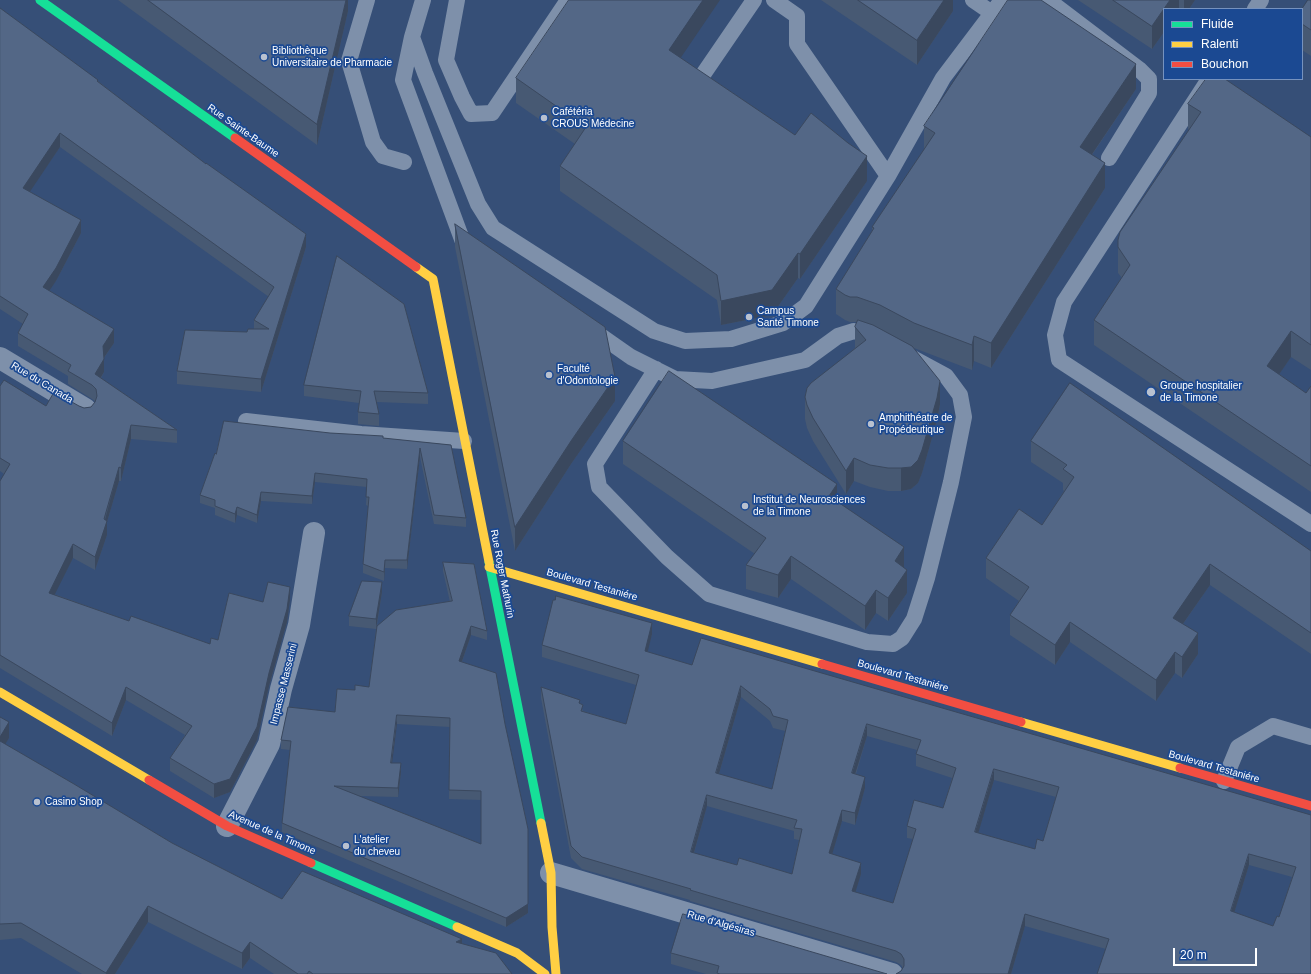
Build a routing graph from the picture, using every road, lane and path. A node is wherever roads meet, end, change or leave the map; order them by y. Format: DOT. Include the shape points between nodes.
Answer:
graph roads {
  1 [pos="40,0"];
  2 [pos="367,0"];
  3 [pos="423,0"];
  4 [pos="457,0"];
  5 [pos="568,0"];
  6 [pos="754,0"];
  7 [pos="774,0"];
  8 [pos="973,0"];
  9 [pos="1002,0"];
  10 [pos="1048,0"];
  11 [pos="992,13"];
  12 [pos="412,37"];
  13 [pos="702,76"];
  14 [pos="1208,80"];
  15 [pos="1109,158"];
  16 [pos="404,162"];
  17 [pos="888,176"];
  18 [pos="476,251"];
  19 [pos="433,279"];
  20 [pos="580,322"];
  21 [pos="0,358"];
  22 [pos="656,369"];
  23 [pos="85,409"];
  24 [pos="246,421"];
  25 [pos="464,441"];
  26 [pos="1311,524"];
  27 [pos="314,533"];
  28 [pos="489,567"];
  29 [pos="0,692"];
  30 [pos="1311,737"];
  31 [pos="1224,781"];
  32 [pos="1311,806"];
  33 [pos="227,826"];
  34 [pos="551,874"];
  35 [pos="545,974"];
  36 [pos="556,974"];
  37 [pos="892,974"];
  1 -- 19 [label="street, Rue Sainte-Baume"];
  2 -- 16 [label="lane" via="349,61 373,142 383,156"];
  3 -- 12 [label="lane"];
  4 -- 5 [label="lane" via="446,60 471,114 492,113"];
  6 -- 13 [label="lane"];
  7 -- 17 [label="lane" via="797,16 796,44"];
  8 -- 11 [label="lane"];
  9 -- 11 [label="lane"];
  10 -- 15 [label="lane" via="1149,79 1149,93"];
  11 -- 17 [label="lane" via="943,78"];
  12 -- 17 [label="lane" via="478,204 493,228 654,332 685,341 731,339 783,323 806,306"];
  12 -- 18 [label="lane" via="403,80 463,242"];
  14 -- 26 [label="lane" via="1064,302 1054,335 1059,360"];
  19 -- 25 [label="street, Rue Roger Mathurin"];
  20 -- 22 [label="lane" via="631,358"];
  21 -- 23 [label="street, Rue du Canada"];
  22 -- 22 [label="lane" via="675,379 712,381 805,360 838,336 854,331 877,339 946,376 960,395 964,417 927,578 914,619 902,638 893,644 867,642 709,594 667,557 599,487 595,464"];
  24 -- 25 [label="lane" via="361,434"];
  25 -- 28 [label="street, Rue Roger Mathurin"];
  27 -- 33 [label="street, Impasse Masserini" via="299,624 269,744"];
  28 -- 31 [label="street, Boulevard Testaniére"];
  28 -- 34 [label="street, Rue Roger Mathurin"];
  29 -- 33 [label="street, Avenue de la Timone"];
  30 -- 31 [label="lane" via="1273,726 1238,747"];
  31 -- 32 [label="street, Boulevard Testaniére"];
  33 -- 35 [label="street, Avenue de la Timone" via="517,953"];
  34 -- 36 [label="street, Rue Roger Mathurin"];
  34 -- 37 [label="street, Rue d'Algésiras"];
}
